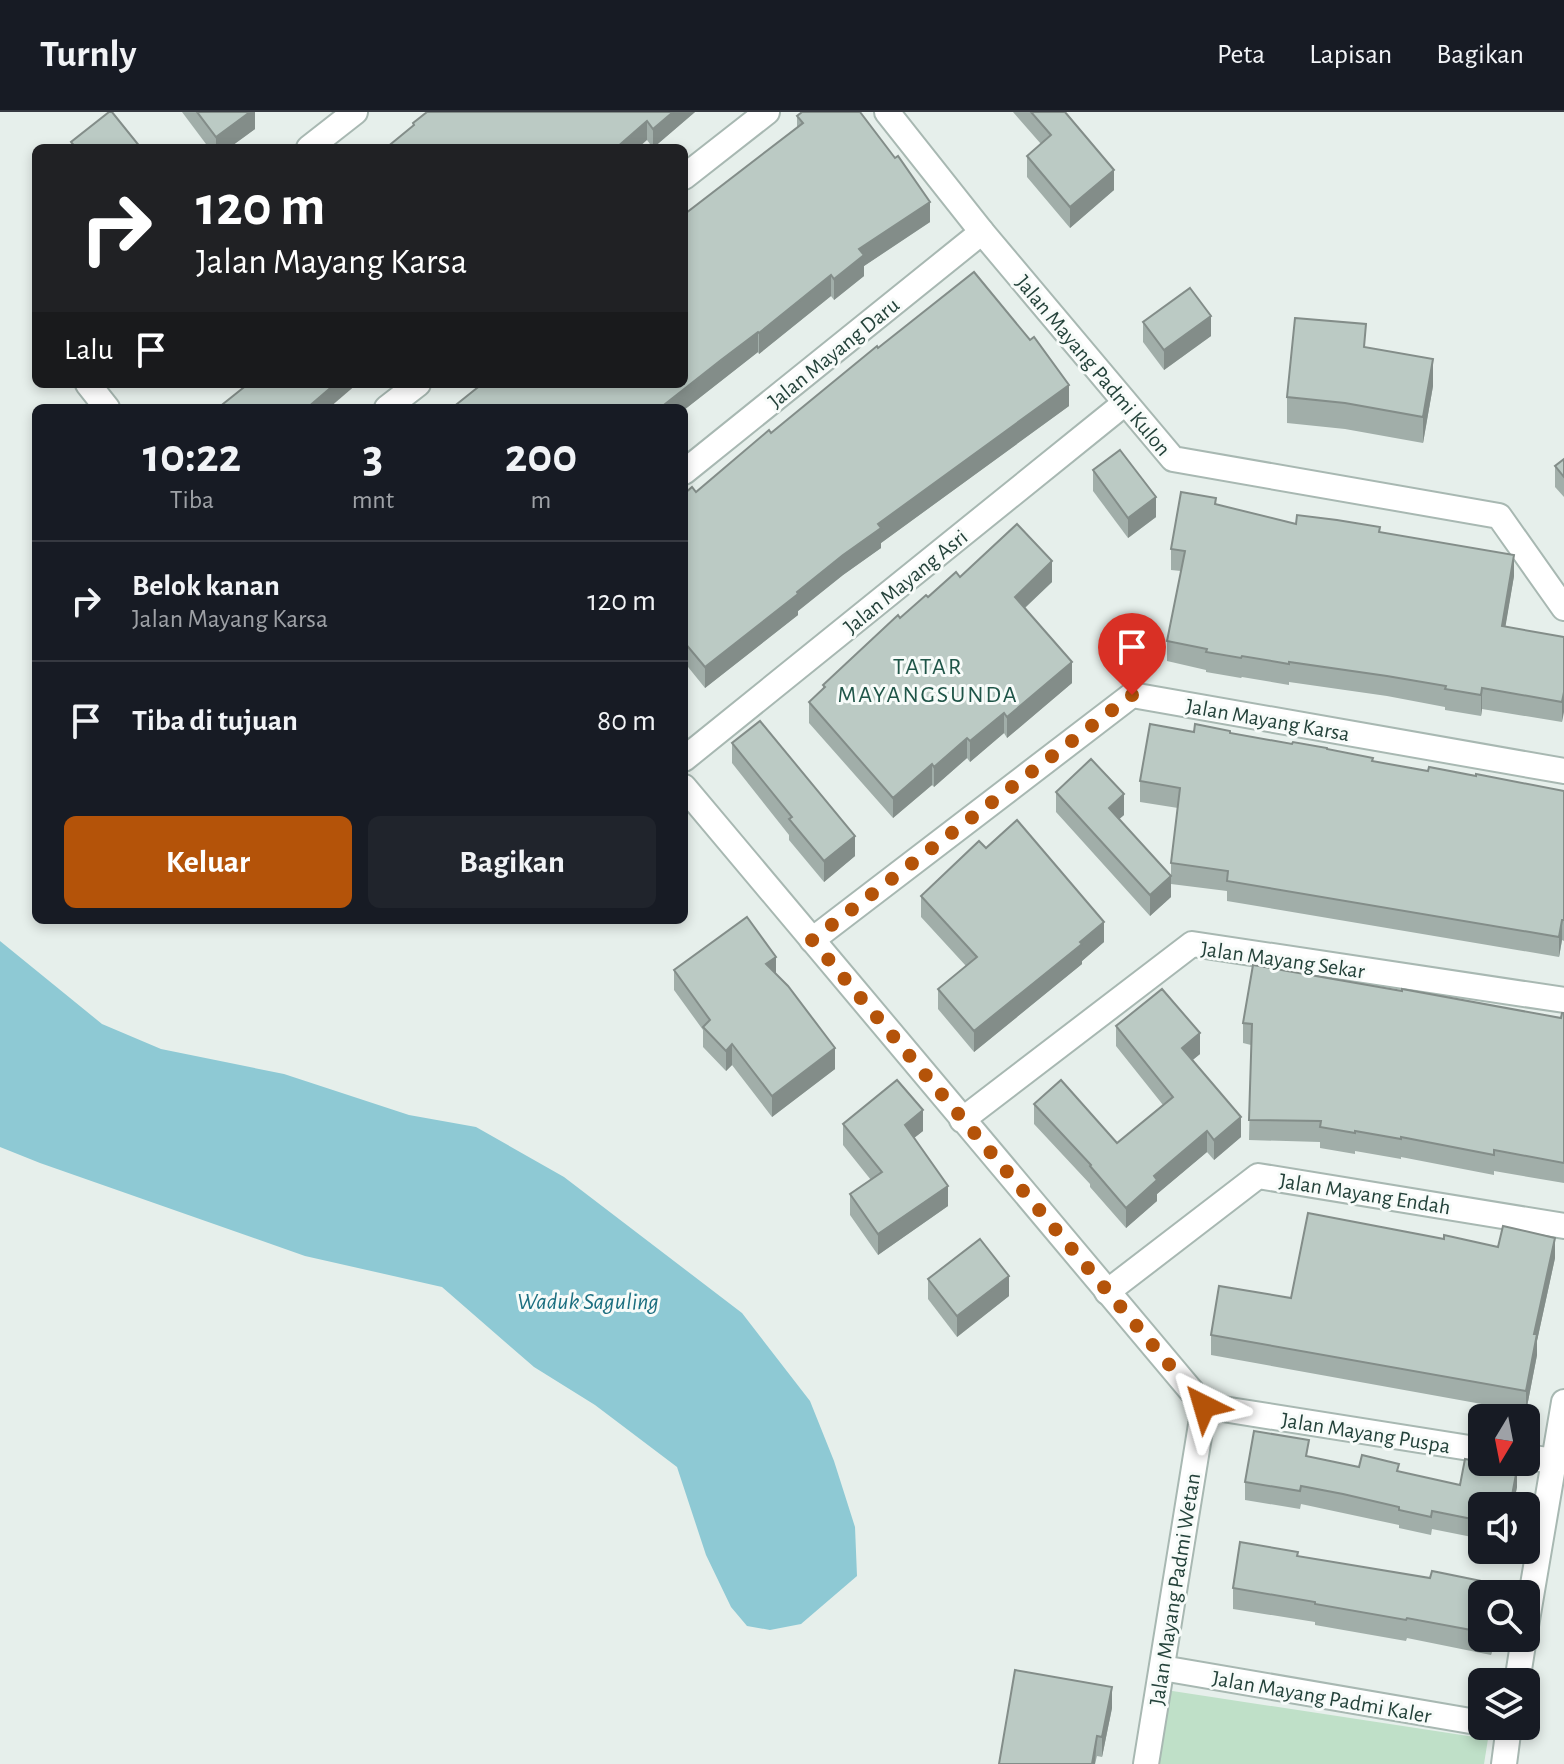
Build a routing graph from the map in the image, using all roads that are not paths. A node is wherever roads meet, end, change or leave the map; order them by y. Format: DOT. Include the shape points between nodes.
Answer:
graph roads {
  1 [pos="355,112"];
  2 [pos="767,112"];
  3 [pos="887,112"];
  4 [pos="314,144"];
  5 [pos="688,174"];
  6 [pos="982,232"];
  7 [pos="91,388"];
  8 [pos="413,388"];
  9 [pos="1125,403"];
  10 [pos="104,404"];
  11 [pos="392,404"];
  12 [pos="688,469"];
  13 [pos="1564,608"];
  14 [pos="688,756"];
  15 [pos="1564,771"];
  16 [pos="688,792"];
  17 [pos="812,940"];
  18 [pos="1564,1000"];
  19 [pos="962,1120"];
  20 [pos="1564,1226"];
  21 [pos="1107,1292"];
  22 [pos="1564,1402"];
  23 [pos="1204,1406"];
  24 [pos="1468,1448"];
  25 [pos="1540,1459"];
  26 [pos="1554,1461"];
  27 [pos="1534,1580"];
  28 [pos="1162,1668"];
  29 [pos="1468,1721"];
  30 [pos="1505,1740"];
  31 [pos="1146,1764"];
  32 [pos="1504,1764"];
  1 -- 4 [label="street"];
  2 -- 5 [label="street"];
  3 -- 6 [label="street, Jalan Mayang Padmi Kulon"];
  6 -- 9 [label="street, Jalan Mayang Padmi Kulon"];
  6 -- 12 [label="street, Jalan Mayang Daru"];
  7 -- 10 [label="street"];
  8 -- 11 [label="street"];
  9 -- 13 [label="street, Jalan Mayang Padmi Kulon" via="1173,459 1499,516"];
  9 -- 14 [label="street, Jalan Mayang Asri"];
  15 -- 17 [label="street, Jalan Mayang Karsa" via="1132,695"];
  16 -- 17 [label="street"];
  17 -- 19 [label="street"];
  18 -- 19 [label="street, Jalan Mayang Sekar" via="1192,944"];
  19 -- 21 [label="street"];
  20 -- 21 [label="street, Jalan Mayang Endah" via="1258,1176"];
  21 -- 23 [label="street"];
  22 -- 26 [label="street"];
  23 -- 24 [label="street, Jalan Mayang Puspa"];
  23 -- 28 [label="street, Jalan Mayang Padmi Wetan"];
  25 -- 26 [label="street"];
  26 -- 27 [label="street"];
  28 -- 29 [label="street, Jalan Mayang Padmi Kaler"];
  28 -- 31 [label="street, Jalan Mayang Padmi Wetan"];
  30 -- 32 [label="street"];
}
